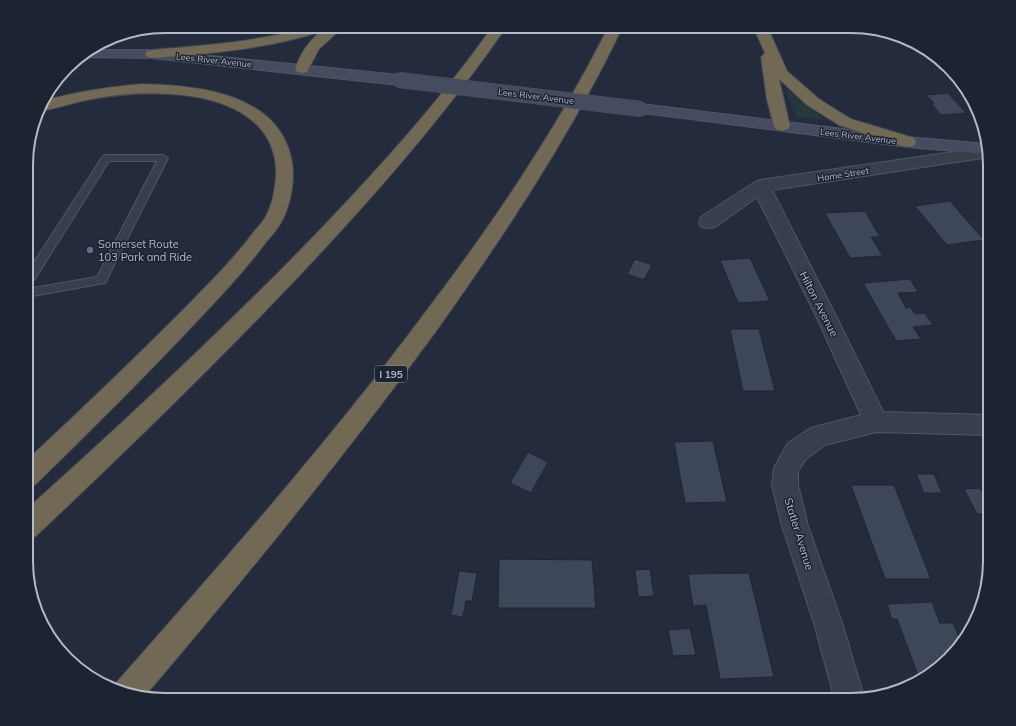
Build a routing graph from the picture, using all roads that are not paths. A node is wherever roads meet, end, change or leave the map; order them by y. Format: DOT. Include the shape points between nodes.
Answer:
graph roads {
  1 [pos="305,33"];
  2 [pos="328,33"];
  3 [pos="495,33"];
  4 [pos="613,33"];
  5 [pos="762,33"];
  6 [pos="763,33"];
  7 [pos="94,54"];
  8 [pos="152,54"];
  9 [pos="302,68"];
  10 [pos="48,104"];
  11 [pos="782,126"];
  12 [pos="908,142"];
  13 [pos="982,149"];
  14 [pos="982,151"];
  15 [pos="761,186"];
  16 [pos="708,222"];
  17 [pos="33,273"];
  18 [pos="33,292"];
  19 [pos="876,422"];
  20 [pos="983,425"];
  21 [pos="33,470"];
  22 [pos="33,521"];
  23 [pos="131,688"];
  24 [pos="848,693"];
  1 -- 8 [label="highway" via="245,46"];
  2 -- 9 [label="highway" via="306,54"];
  3 -- 22 [label="highway" via="424,124 323,239 200,364"];
  4 -- 23 [label="highway, I 195" via="589,81 541,163 425,330 298,492"];
  5 -- 11 [label="highway"];
  6 -- 12 [label="highway" via="781,73 813,102 845,122"];
  7 -- 8 [label="main road, Lees River Avenue"];
  8 -- 9 [label="main road, Lees River Avenue"];
  9 -- 11 [label="main road, Lees River Avenue, bridge"];
  10 -- 21 [label="highway" via="71,98 115,92 171,89 232,101 254,112 270,130 281,146 285,166 283,192 275,218 244,258 159,348"];
  11 -- 12 [label="main road, Lees River Avenue"];
  12 -- 13 [label="main road, Lees River Avenue"];
  14 -- 15 [label="street, Home Street"];
  15 -- 16 [label="street, Home Street"];
  15 -- 19 [label="street, Hilton Avenue"];
  17 -- 18 [label="lane" via="106,158 163,158 101,280"];
  19 -- 20 [label="street, Statler Avenue"];
  19 -- 24 [label="street, Statler Avenue" via="819,436 798,451 786,468 785,485 795,526 828,623"];
}
